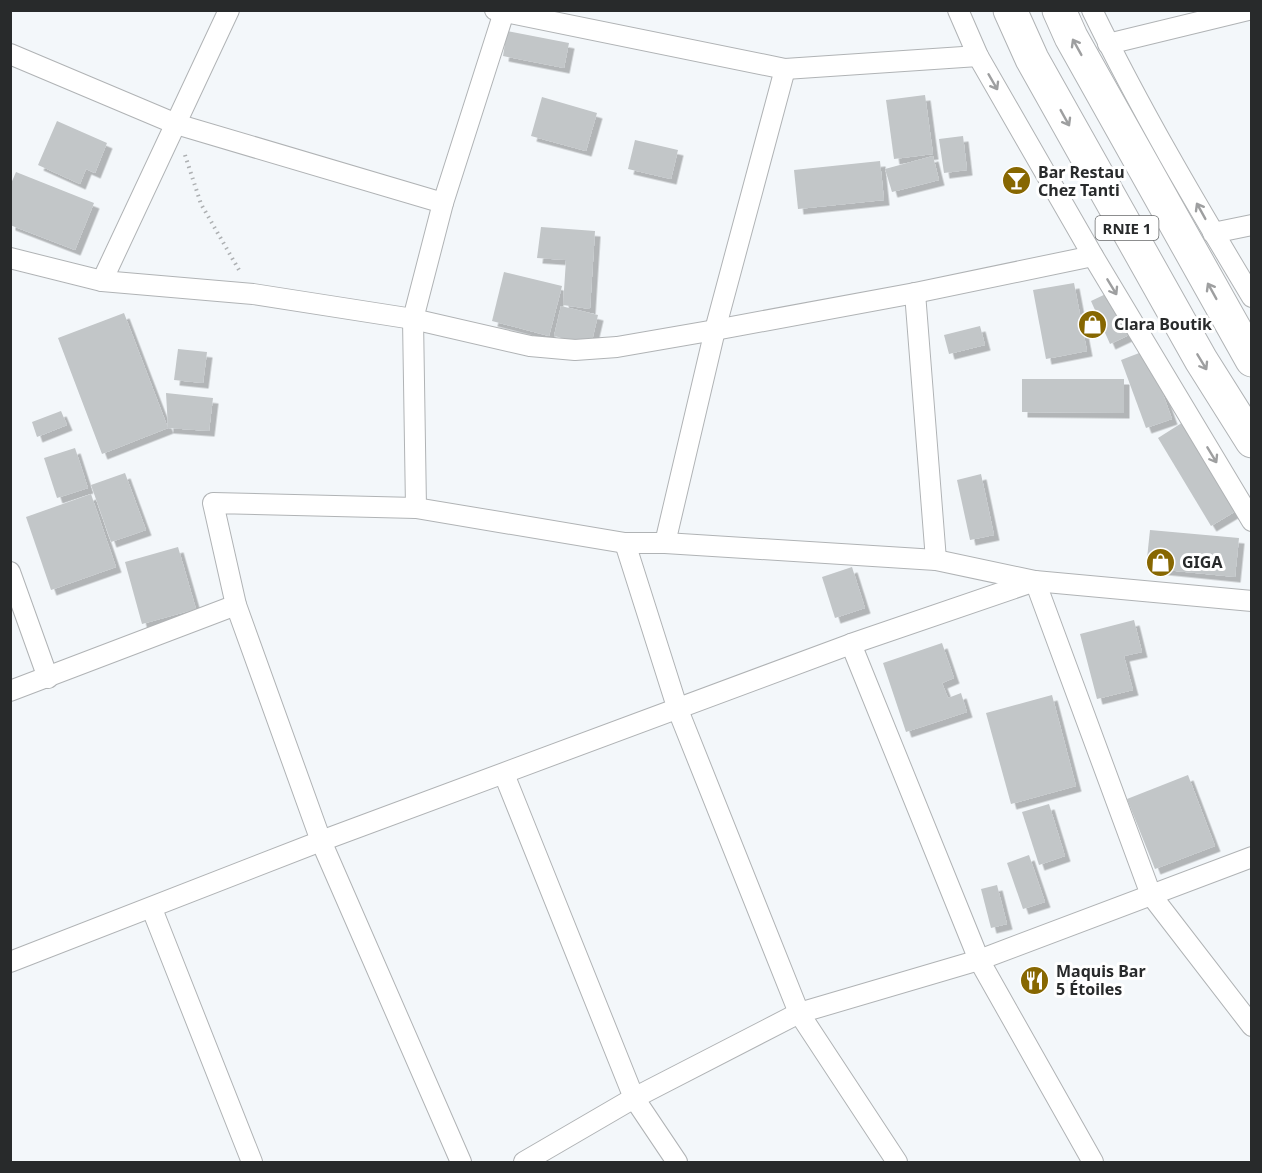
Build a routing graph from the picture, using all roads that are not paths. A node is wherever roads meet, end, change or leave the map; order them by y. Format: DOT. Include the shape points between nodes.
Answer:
graph roads {
  1 [pos="230,10"];
  2 [pos="958,10"];
  3 [pos="1010,10"];
  4 [pos="1059,10"];
  5 [pos="1092,10"];
  6 [pos="1248,10"];
  7 [pos="499,11"];
  8 [pos="1108,44"];
  9 [pos="10,54"];
  10 [pos="978,56"];
  11 [pos="785,69"];
  12 [pos="176,124"];
  13 [pos="443,203"];
  14 [pos="1251,225"];
  15 [pos="1213,233"];
  16 [pos="1093,256"];
  17 [pos="10,258"];
  18 [pos="102,280"];
  19 [pos="915,293"];
  20 [pos="1251,297"];
  21 [pos="413,319"];
  22 [pos="715,330"];
  23 [pos="1251,360"];
  24 [pos="1251,441"];
  25 [pos="416,508"];
  26 [pos="1251,521"];
  27 [pos="625,543"];
  28 [pos="665,543"];
  29 [pos="936,560"];
  30 [pos="10,572"];
  31 [pos="1035,581"];
  32 [pos="1251,601"];
  33 [pos="237,605"];
  34 [pos="851,644"];
  35 [pos="48,678"];
  36 [pos="10,692"];
  37 [pos="678,710"];
  38 [pos="504,774"];
  39 [pos="321,841"];
  40 [pos="1251,857"];
  41 [pos="1151,895"];
  42 [pos="152,909"];
  43 [pos="979,960"];
  44 [pos="10,962"];
  45 [pos="799,1013"];
  46 [pos="1251,1026"];
  47 [pos="634,1098"];
  48 [pos="252,1162"];
  49 [pos="461,1162"];
  50 [pos="524,1162"];
  51 [pos="677,1162"];
  52 [pos="897,1162"];
  53 [pos="1093,1162"];
  1 -- 12 [label="street"];
  2 -- 10 [label="street"];
  3 -- 24 [label="highway, RNIE 1, one-way" via="1032,59"];
  23 -- 4 [label="highway, RNIE 1, one-way"];
  5 -- 8 [label="street"];
  6 -- 8 [label="street"];
  7 -- 11 [label="street"];
  7 -- 13 [label="street"];
  15 -- 8 [label="street, one-way"];
  9 -- 12 [label="street"];
  10 -- 11 [label="street"];
  10 -- 16 [label="street, one-way"];
  11 -- 22 [label="street"];
  12 -- 13 [label="street"];
  12 -- 18 [label="street"];
  13 -- 21 [label="street"];
  14 -- 15 [label="street"];
  15 -- 20 [label="street"];
  16 -- 19 [label="street"];
  16 -- 26 [label="street, one-way"];
  17 -- 18 [label="street"];
  18 -- 21 [label="street" via="254,294"];
  19 -- 22 [label="street"];
  19 -- 29 [label="street"];
  21 -- 22 [label="street" via="530,346 575,350"];
  21 -- 25 [label="street"];
  22 -- 28 [label="street"];
  25 -- 27 [label="street"];
  25 -- 33 [label="street" via="213,503"];
  27 -- 28 [label="street"];
  27 -- 37 [label="street"];
  28 -- 29 [label="street"];
  29 -- 31 [label="street"];
  30 -- 35 [label="street"];
  31 -- 32 [label="street"];
  31 -- 34 [label="street"];
  31 -- 41 [label="street"];
  33 -- 35 [label="street"];
  33 -- 39 [label="street"];
  34 -- 37 [label="street"];
  34 -- 43 [label="street"];
  35 -- 36 [label="street"];
  37 -- 38 [label="street"];
  37 -- 45 [label="street"];
  38 -- 39 [label="street"];
  38 -- 47 [label="street"];
  39 -- 42 [label="street"];
  39 -- 49 [label="street"];
  40 -- 41 [label="street"];
  41 -- 43 [label="street"];
  41 -- 46 [label="street"];
  42 -- 44 [label="street"];
  42 -- 48 [label="street"];
  43 -- 45 [label="street"];
  43 -- 53 [label="street"];
  45 -- 47 [label="street"];
  45 -- 52 [label="street"];
  47 -- 50 [label="street"];
  47 -- 51 [label="street"];
}
